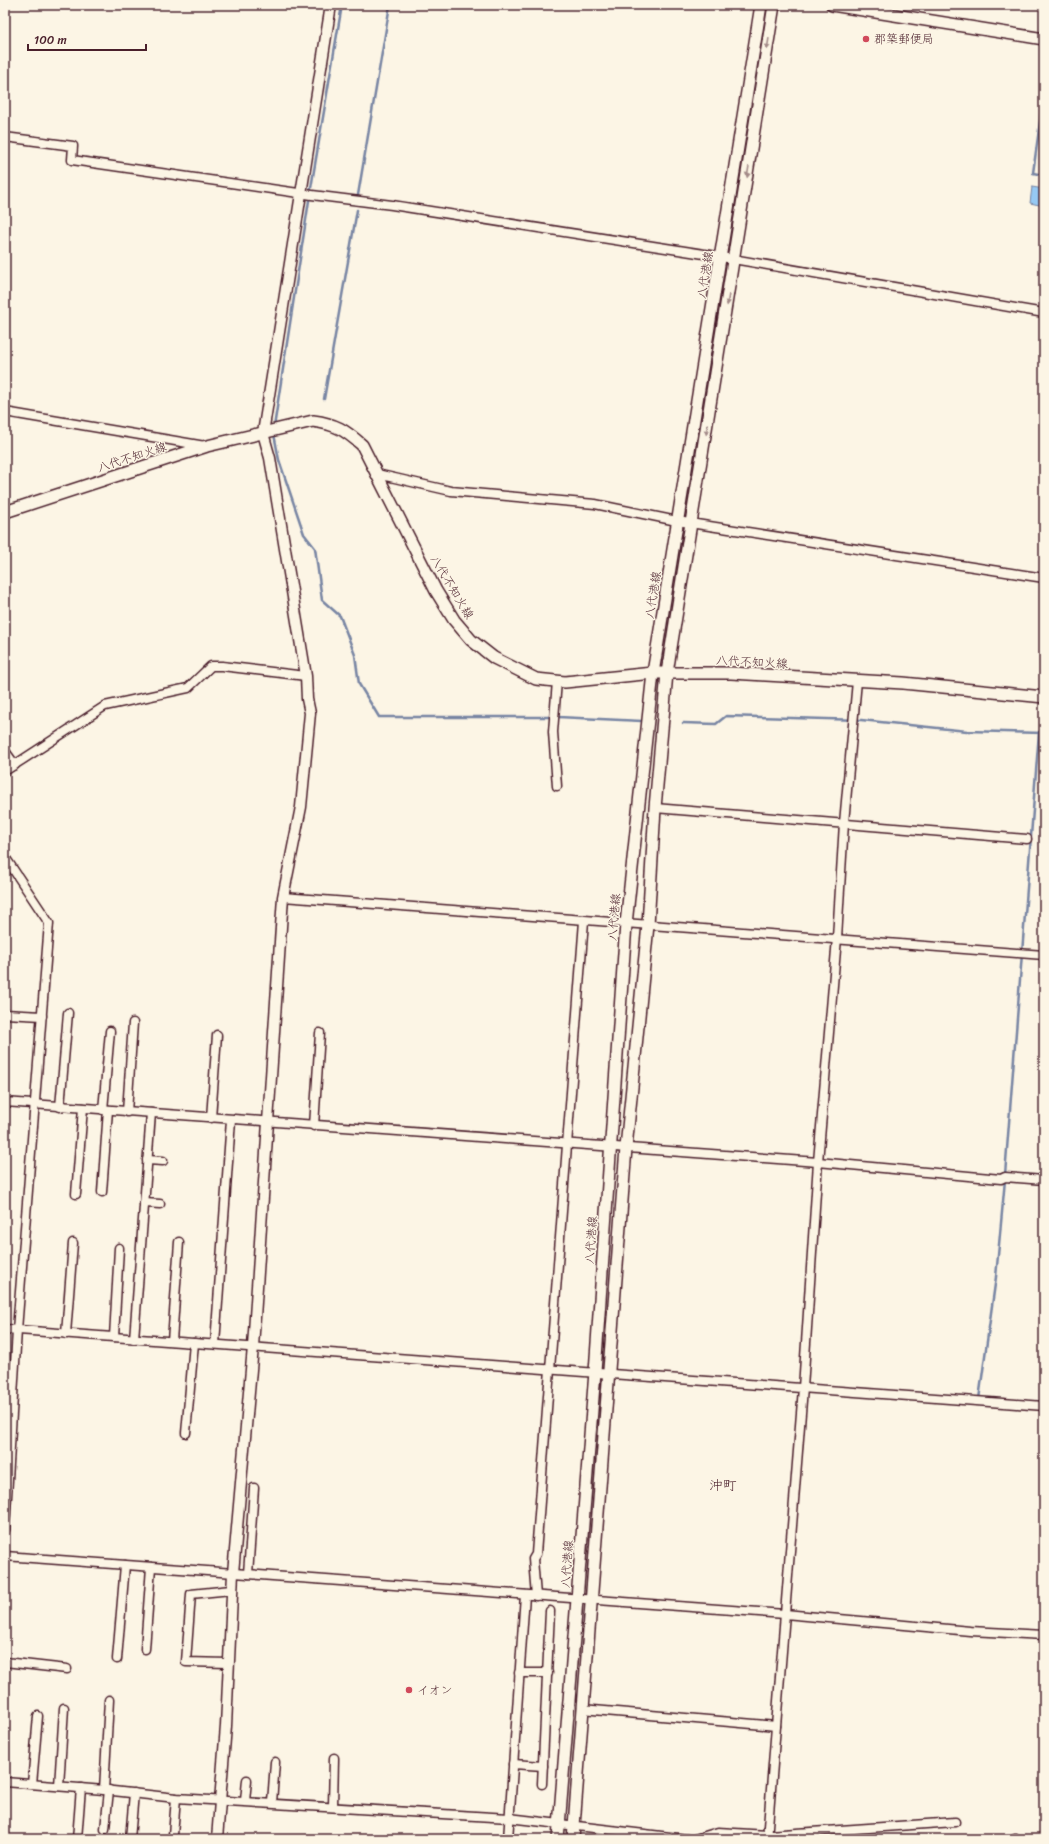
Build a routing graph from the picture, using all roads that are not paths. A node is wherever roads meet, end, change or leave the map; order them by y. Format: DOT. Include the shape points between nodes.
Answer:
graph roads {
  1 [pos="332,5"];
  2 [pos="762,5"];
  3 [pos="774,5"];
  4 [pos="832,5"];
  5 [pos="1044,39"];
  6 [pos="5,137"];
  7 [pos="301,193"];
  8 [pos="720,258"];
  9 [pos="734,260"];
  10 [pos="1044,313"];
  11 [pos="5,412"];
  12 [pos="268,432"];
  13 [pos="207,446"];
  14 [pos="377,474"];
  15 [pos="5,512"];
  16 [pos="677,521"];
  17 [pos="692,524"];
  18 [pos="1044,578"];
  19 [pos="653,673"];
  20 [pos="667,673"];
  21 [pos="306,676"];
  22 [pos="557,681"];
  23 [pos="857,681"];
  24 [pos="1044,697"];
  25 [pos="5,751"];
  26 [pos="15,765"];
  27 [pos="5,771"];
  28 [pos="557,786"];
  29 [pos="655,808"];
  30 [pos="844,823"];
  31 [pos="1027,839"];
  32 [pos="5,856"];
  33 [pos="283,897"];
  34 [pos="584,920"];
  35 [pos="626,924"];
  36 [pos="648,925"];
  37 [pos="837,938"];
  38 [pos="1044,955"];
  39 [pos="68,1013"];
  40 [pos="5,1014"];
  41 [pos="42,1016"];
  42 [pos="133,1022"];
  43 [pos="110,1031"];
  44 [pos="320,1033"];
  45 [pos="217,1035"];
  46 [pos="5,1102"];
  47 [pos="35,1105"];
  48 [pos="60,1107"];
  49 [pos="83,1108"];
  50 [pos="105,1110"];
  51 [pos="127,1112"];
  52 [pos="151,1114"];
  53 [pos="211,1118"];
  54 [pos="231,1120"];
  55 [pos="269,1122"];
  56 [pos="314,1126"];
  57 [pos="567,1144"];
  58 [pos="611,1147"];
  59 [pos="626,1148"];
  60 [pos="148,1160"];
  61 [pos="163,1161"];
  62 [pos="818,1162"];
  63 [pos="1044,1180"];
  64 [pos="102,1192"];
  65 [pos="76,1194"];
  66 [pos="144,1203"];
  67 [pos="160,1204"];
  68 [pos="179,1242"];
  69 [pos="73,1243"];
  70 [pos="119,1248"];
  71 [pos="5,1329"];
  72 [pos="17,1330"];
  73 [pos="66,1334"];
  74 [pos="114,1337"];
  75 [pos="134,1339"];
  76 [pos="172,1341"];
  77 [pos="194,1343"];
  78 [pos="215,1344"];
  79 [pos="253,1347"];
  80 [pos="550,1369"];
  81 [pos="595,1372"];
  82 [pos="608,1373"];
  83 [pos="803,1388"];
  84 [pos="1044,1406"];
  85 [pos="186,1432"];
  86 [pos="254,1488"];
  87 [pos="5,1530"];
  88 [pos="5,1556"];
  89 [pos="125,1565"];
  90 [pos="151,1567"];
  91 [pos="233,1573"];
  92 [pos="248,1574"];
  93 [pos="231,1590"];
  94 [pos="525,1595"];
  95 [pos="536,1596"];
  96 [pos="577,1599"];
  97 [pos="590,1599"];
  98 [pos="550,1611"];
  99 [pos="785,1614"];
  100 [pos="1044,1635"];
  101 [pos="145,1649"];
  102 [pos="118,1660"];
  103 [pos="5,1662"];
  104 [pos="228,1663"];
  105 [pos="68,1669"];
  106 [pos="519,1673"];
  107 [pos="548,1673"];
  108 [pos="109,1700"];
  109 [pos="64,1708"];
  110 [pos="582,1709"];
  111 [pos="38,1716"];
  112 [pos="776,1726"];
  113 [pos="334,1758"];
  114 [pos="275,1762"];
  115 [pos="513,1764"];
  116 [pos="543,1766"];
  117 [pos="246,1780"];
  118 [pos="5,1782"];
  119 [pos="32,1784"];
  120 [pos="542,1784"];
  121 [pos="59,1786"];
  122 [pos="81,1788"];
  123 [pos="106,1790"];
  124 [pos="134,1793"];
  125 [pos="176,1798"];
  126 [pos="219,1800"];
  127 [pos="245,1801"];
  128 [pos="272,1803"];
  129 [pos="333,1807"];
  130 [pos="509,1818"];
  131 [pos="955,1822"];
  132 [pos="560,1824"];
  133 [pos="574,1826"];
  134 [pos="105,1830"];
  135 [pos="173,1835"];
  136 [pos="767,1837"];
  137 [pos="77,1839"];
  138 [pos="130,1839"];
  139 [pos="217,1839"];
  140 [pos="508,1839"];
  141 [pos="558,1839"];
  142 [pos="573,1839"];
  143 [pos="687,1839"];
  144 [pos="695,1839"];
  1 -- 7 [label="street"];
  2 -- 8 [label="main road, 八代港線"];
  3 -- 9 [label="main road, one-way"];
  4 -- 5 [label="main road"];
  6 -- 7 [label="street" via="73,146 72,160"];
  7 -- 8 [label="street" via="392,205"];
  7 -- 12 [label="street"];
  8 -- 9 [label="street"];
  8 -- 16 [label="main road, 八代港線"];
  9 -- 10 [label="street"];
  9 -- 17 [label="main road, one-way"];
  11 -- 13 [label="street"];
  12 -- 13 [label="main road, 八代不知火線"];
  12 -- 14 [label="main road, 八代不知火線" via="313,421 331,424 348,432 362,445"];
  12 -- 21 [label="street" via="270,458"];
  13 -- 15 [label="main road, 八代不知火線"];
  14 -- 16 [label="street" via="451,491 595,504"];
  14 -- 22 [label="main road, 八代不知火線" via="436,591 454,620 471,640 494,658 536,679"];
  16 -- 17 [label="street"];
  16 -- 19 [label="main road, 八代港線"];
  17 -- 18 [label="street"];
  17 -- 20 [label="main road"];
  19 -- 20 [label="main road, 八代不知火線"];
  19 -- 22 [label="main road, 八代不知火線"];
  19 -- 35 [label="main road, 八代港線"];
  20 -- 23 [label="main road, 八代不知火線" via="731,673"];
  20 -- 29 [label="main road"];
  21 -- 26 [label="street" via="211,666 188,688 105,706"];
  21 -- 33 [label="street" via="310,713 301,807"];
  22 -- 28 [label="street" via="553,732"];
  23 -- 24 [label="main road, 八代不知火線"];
  23 -- 30 [label="street"];
  25 -- 26 [label="street"];
  26 -- 27 [label="street"];
  29 -- 30 [label="street"];
  29 -- 36 [label="main road"];
  30 -- 31 [label="street"];
  30 -- 37 [label="street"];
  32 -- 41 [label="street" via="49,923"];
  33 -- 34 [label="street"];
  33 -- 55 [label="street"];
  34 -- 35 [label="street"];
  34 -- 57 [label="street"];
  35 -- 36 [label="street"];
  35 -- 58 [label="main road, 八代港線"];
  36 -- 37 [label="street"];
  36 -- 59 [label="main road"];
  37 -- 38 [label="street"];
  37 -- 62 [label="street"];
  39 -- 48 [label="street"];
  40 -- 41 [label="street"];
  41 -- 47 [label="street"];
  42 -- 51 [label="street"];
  43 -- 50 [label="street"];
  44 -- 56 [label="street"];
  45 -- 53 [label="street"];
  46 -- 47 [label="street"];
  47 -- 48 [label="street"];
  47 -- 72 [label="street"];
  48 -- 49 [label="street"];
  49 -- 50 [label="street"];
  49 -- 65 [label="street"];
  50 -- 51 [label="street"];
  50 -- 64 [label="street"];
  51 -- 52 [label="street"];
  52 -- 53 [label="street"];
  52 -- 60 [label="street"];
  53 -- 54 [label="street"];
  54 -- 55 [label="street"];
  54 -- 78 [label="street"];
  55 -- 56 [label="street"];
  55 -- 79 [label="street"];
  56 -- 57 [label="street"];
  57 -- 58 [label="street"];
  57 -- 80 [label="street"];
  58 -- 59 [label="street"];
  58 -- 81 [label="main road, 八代港線"];
  59 -- 62 [label="street"];
  59 -- 82 [label="main road"];
  60 -- 61 [label="street"];
  60 -- 66 [label="street"];
  62 -- 63 [label="street" via="1001,1179 1005,1177"];
  62 -- 83 [label="street"];
  66 -- 67 [label="street"];
  66 -- 75 [label="street"];
  68 -- 76 [label="street"];
  69 -- 73 [label="street"];
  70 -- 74 [label="street"];
  71 -- 72 [label="street"];
  72 -- 73 [label="street"];
  72 -- 87 [label="street"];
  73 -- 74 [label="street"];
  74 -- 75 [label="street"];
  75 -- 76 [label="street"];
  76 -- 77 [label="street"];
  77 -- 78 [label="street"];
  77 -- 85 [label="street"];
  78 -- 79 [label="street"];
  79 -- 80 [label="street"];
  79 -- 91 [label="street"];
  80 -- 81 [label="street"];
  80 -- 95 [label="street" via="534,1559"];
  81 -- 82 [label="street"];
  81 -- 96 [label="main road, 八代港線"];
  82 -- 83 [label="street"];
  82 -- 97 [label="main road"];
  83 -- 84 [label="street"];
  83 -- 99 [label="street"];
  86 -- 92 [label="street"];
  88 -- 89 [label="street"];
  89 -- 90 [label="street"];
  89 -- 102 [label="street"];
  90 -- 91 [label="street"];
  90 -- 101 [label="street"];
  91 -- 92 [label="street"];
  91 -- 93 [label="street"];
  92 -- 94 [label="street"];
  93 -- 104 [label="street"];
  93 -- 104 [label="street" via="191,1594 186,1662"];
  94 -- 95 [label="street"];
  94 -- 106 [label="street"];
  95 -- 96 [label="street"];
  96 -- 97 [label="street"];
  96 -- 132 [label="main road, 八代港線"];
  97 -- 99 [label="street"];
  97 -- 110 [label="main road"];
  98 -- 107 [label="street"];
  99 -- 100 [label="street"];
  99 -- 112 [label="street"];
  103 -- 105 [label="street"];
  104 -- 126 [label="street" via="226,1726"];
  106 -- 107 [label="street"];
  106 -- 115 [label="street"];
  107 -- 116 [label="street"];
  108 -- 123 [label="street"];
  109 -- 121 [label="street"];
  110 -- 112 [label="street"];
  110 -- 133 [label="main road"];
  111 -- 119 [label="street"];
  112 -- 136 [label="street"];
  113 -- 129 [label="street"];
  114 -- 128 [label="street"];
  115 -- 116 [label="street"];
  115 -- 130 [label="street"];
  116 -- 120 [label="street"];
  117 -- 127 [label="street"];
  118 -- 119 [label="street"];
  119 -- 121 [label="street"];
  121 -- 122 [label="street"];
  122 -- 123 [label="street"];
  122 -- 137 [label="street"];
  123 -- 124 [label="street"];
  123 -- 134 [label="street"];
  124 -- 125 [label="street"];
  124 -- 138 [label="street"];
  125 -- 126 [label="street"];
  125 -- 135 [label="street"];
  126 -- 127 [label="street"];
  126 -- 139 [label="street"];
  127 -- 128 [label="street"];
  128 -- 129 [label="street"];
  129 -- 130 [label="street"];
  130 -- 132 [label="street"];
  130 -- 140 [label="street"];
  131 -- 136 [label="street"];
  132 -- 133 [label="street"];
  132 -- 141 [label="main road, 八代港線"];
  133 -- 142 [label="main road"];
  133 -- 143 [label="street"];
  136 -- 144 [label="street" via="718,1832"];
}
